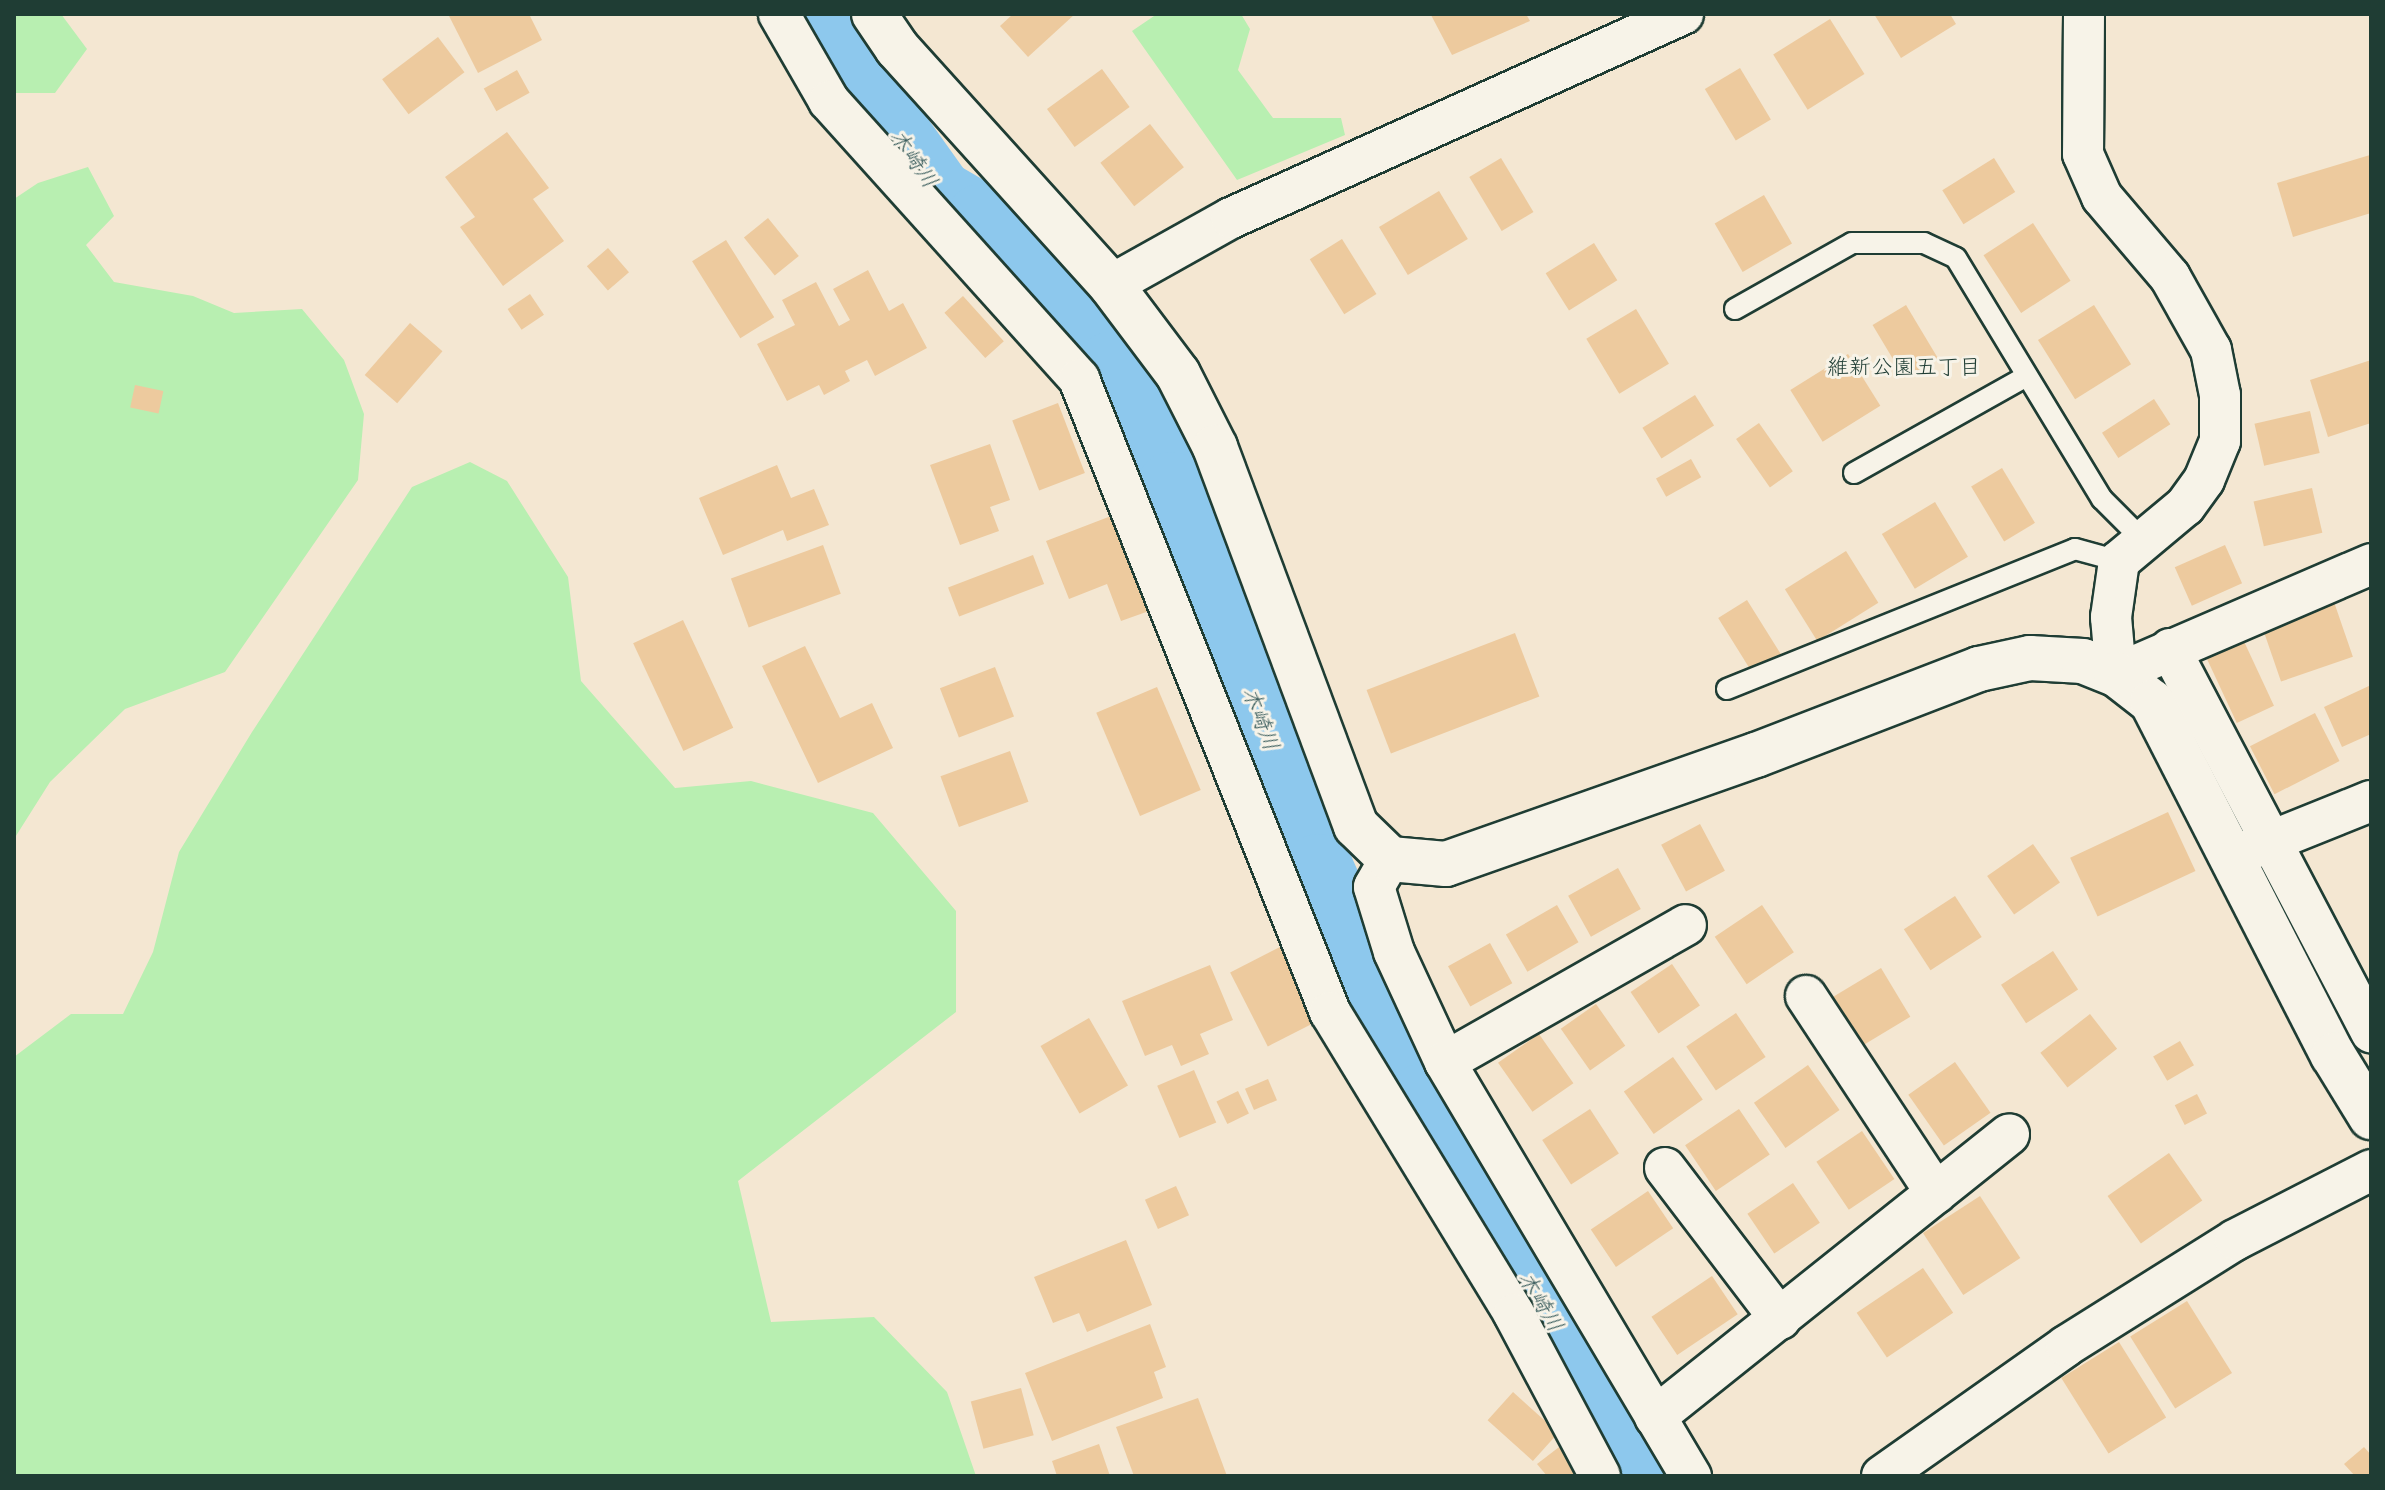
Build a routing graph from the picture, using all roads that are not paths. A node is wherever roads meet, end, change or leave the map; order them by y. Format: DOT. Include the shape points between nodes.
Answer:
graph roads {
  1 [pos="779,14"];
  2 [pos="874,14"];
  3 [pos="1683,14"];
  4 [pos="2084,14"];
  5 [pos="1111,285"];
  6 [pos="1735,309"];
  7 [pos="2027,376"];
  8 [pos="1854,473"];
  9 [pos="2131,550"];
  10 [pos="2371,564"];
  11 [pos="2170,649"];
  12 [pos="2116,674"];
  13 [pos="1727,689"];
  14 [pos="2371,801"];
  15 [pos="2251,850"];
  16 [pos="1390,859"];
  17 [pos="1686,925"];
  18 [pos="1806,996"];
  19 [pos="2371,1032"];
  20 [pos="1445,1062"];
  21 [pos="2371,1117"];
  22 [pos="2009,1134"];
  23 [pos="1665,1168"];
  24 [pos="2371,1170"];
  25 [pos="1936,1193"];
  26 [pos="1780,1319"];
  27 [pos="1655,1417"];
  28 [pos="1600,1476"];
  29 [pos="1691,1476"];
  30 [pos="1882,1476"];
  1 -- 28 [label="street" via="829,101 1079,379 1330,1012 1514,1314"];
  2 -- 5 [label="street" via="926,82"];
  3 -- 5 [label="street" via="1231,218"];
  4 -- 9 [label="street" via="2083,154 2102,197 2170,277 2211,350 2220,395 2220,441 2204,480 2185,506"];
  5 -- 16 [label="street" via="1178,374 1215,447 1356,826"];
  6 -- 7 [label="lane" via="1852,243 1924,243 1956,258"];
  7 -- 8 [label="lane"];
  7 -- 9 [label="lane"];
  9 -- 12 [label="street" via="2111,617"];
  9 -- 13 [label="lane" via="2075,549"];
  10 -- 11 [label="street"];
  11 -- 12 [label="street"];
  11 -- 15 [label="street"];
  12 -- 15 [label="street" via="2152,702"];
  12 -- 16 [label="street" via="2083,661 2030,658 1979,669 1756,755 1446,864"];
  14 -- 15 [label="street"];
  15 -- 19 [label="street"];
  15 -- 21 [label="street" via="2333,1055"];
  16 -- 20 [label="street" via="1374,887 1394,952"];
  17 -- 20 [label="street"];
  18 -- 25 [label="street"];
  20 -- 27 [label="street"];
  22 -- 25 [label="street"];
  23 -- 26 [label="street"];
  24 -- 30 [label="street" via="2235,1240 2066,1346"];
  25 -- 26 [label="street"];
  26 -- 27 [label="street"];
  27 -- 29 [label="street"];
}
